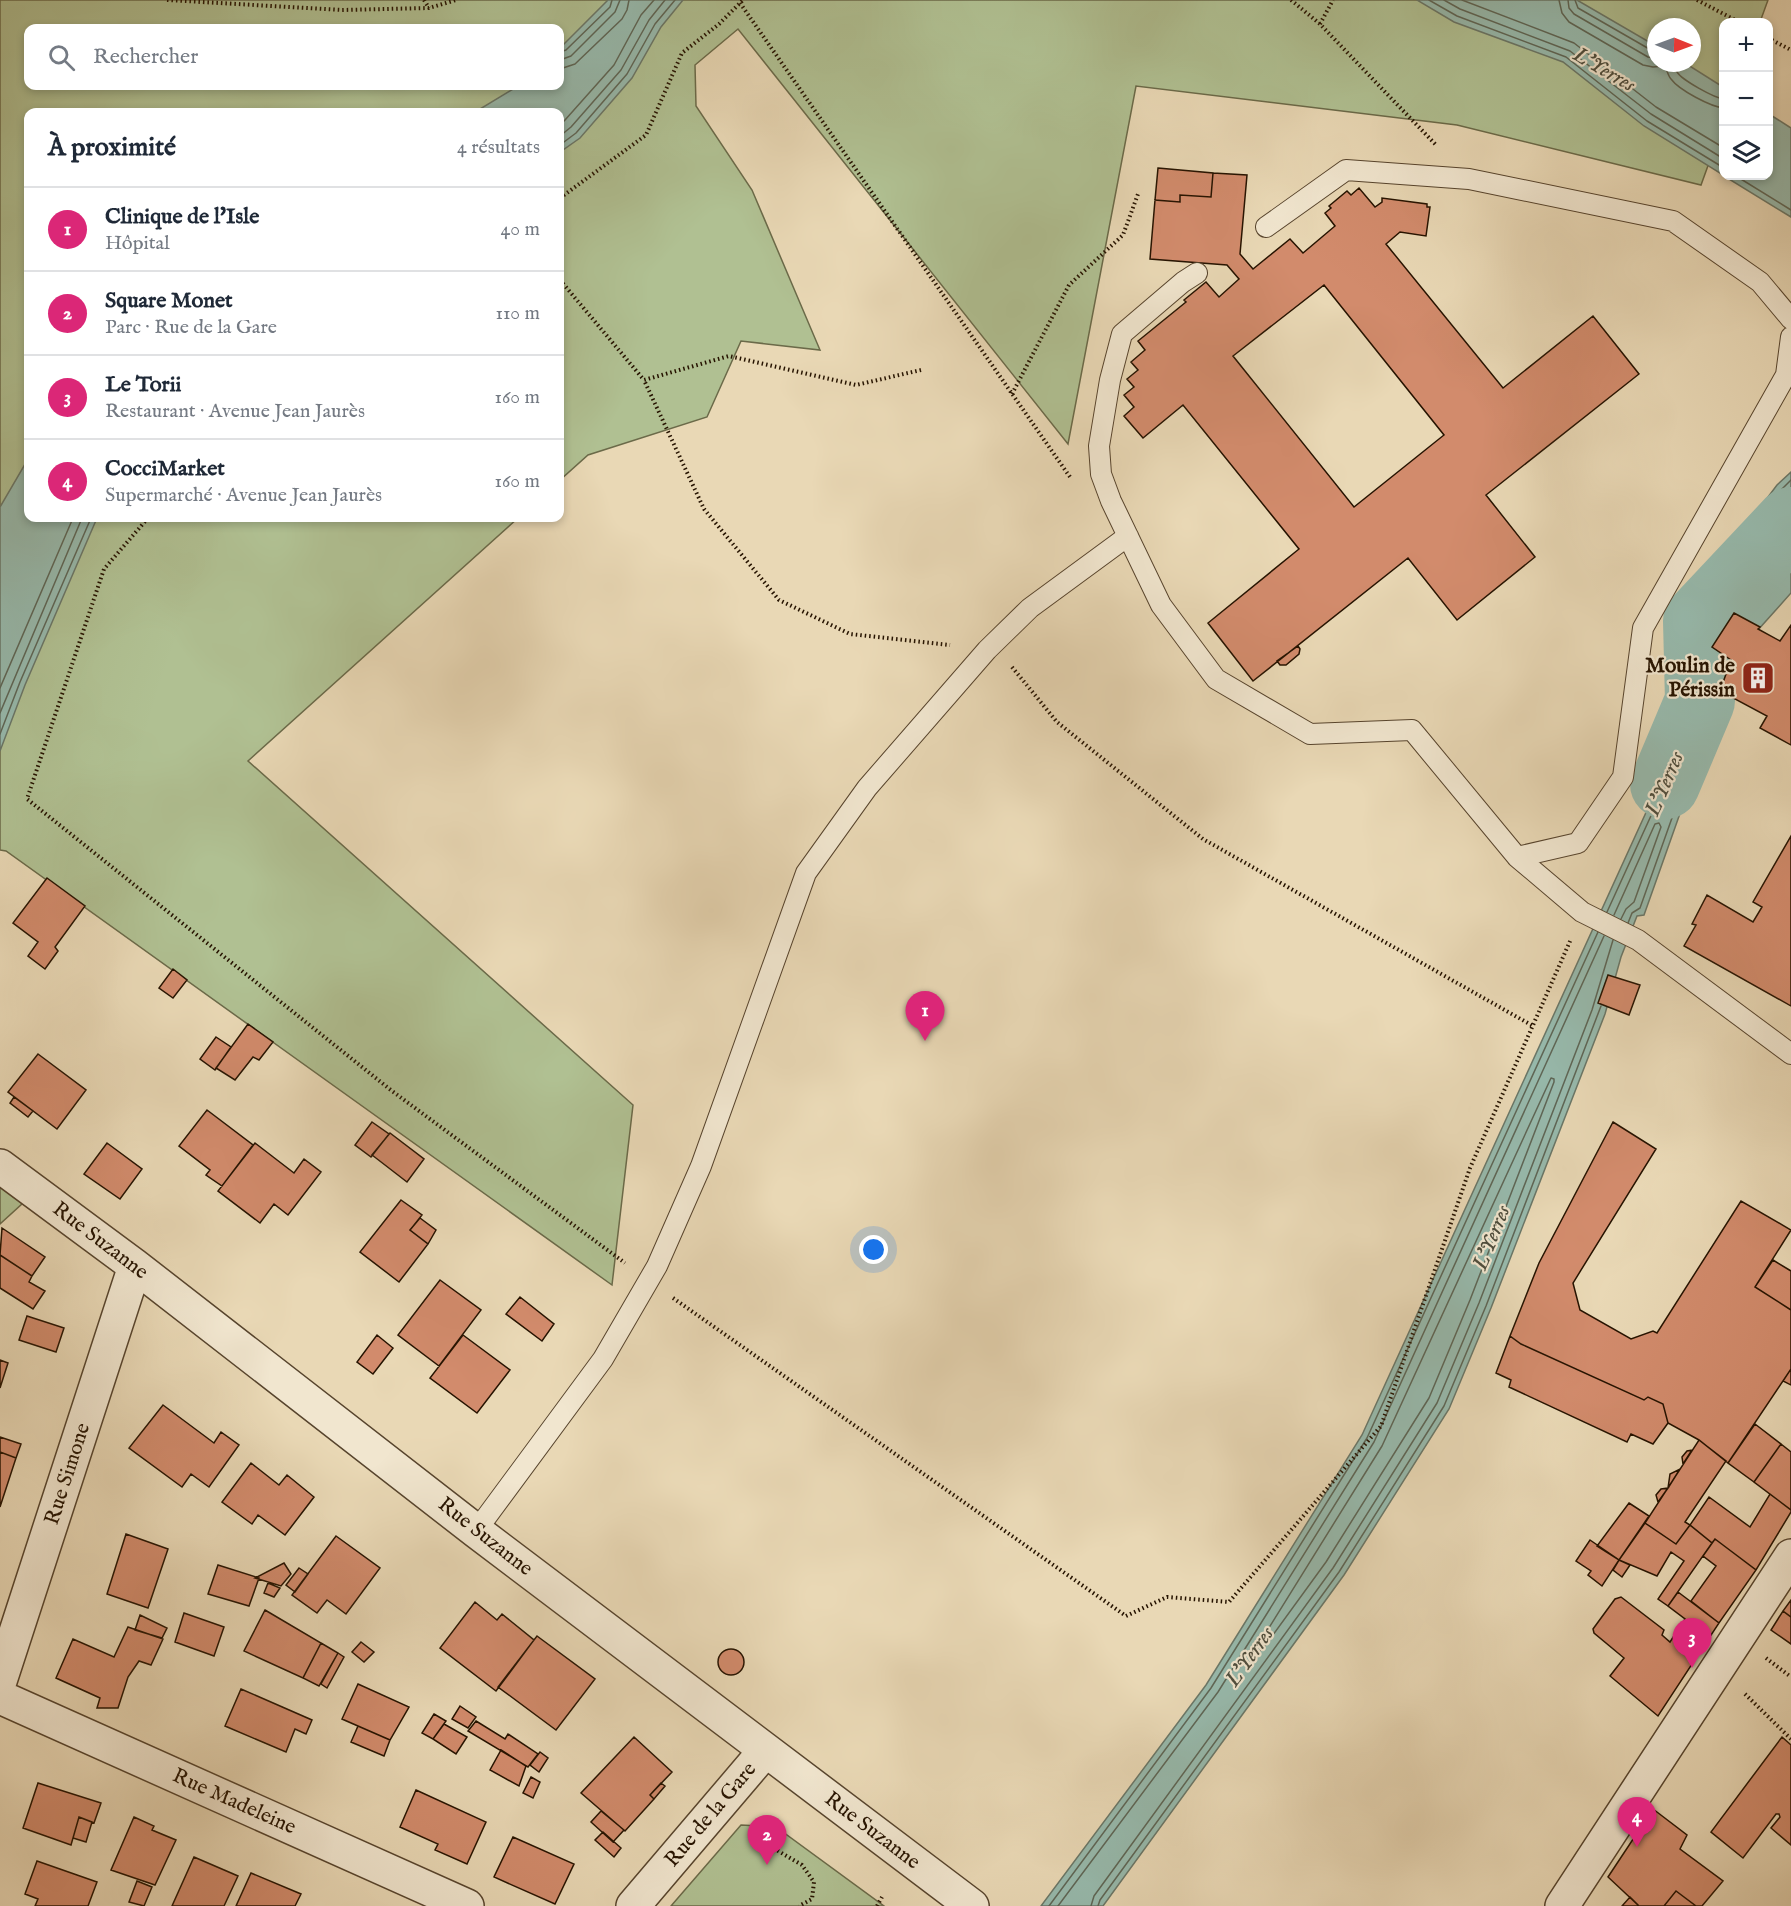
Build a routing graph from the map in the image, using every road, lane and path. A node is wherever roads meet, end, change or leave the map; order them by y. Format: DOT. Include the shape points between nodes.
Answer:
graph roads {
  1 [pos="167,0"];
  2 [pos="424,0"];
  3 [pos="456,0"];
  4 [pos="1291,0"];
  5 [pos="1333,0"];
  6 [pos="1696,0"];
  7 [pos="741,1"];
  8 [pos="429,8"];
  9 [pos="1731,18"];
  10 [pos="1320,24"];
  11 [pos="1773,41"];
  12 [pos="1791,50"];
  13 [pos="1469,179"];
  14 [pos="1138,194"];
  15 [pos="564,195"];
  16 [pos="1266,227"];
  17 [pos="1197,273"];
  18 [pos="564,285"];
  19 [pos="1791,319"];
  20 [pos="1791,337"];
  21 [pos="921,370"];
  22 [pos="644,380"];
  23 [pos="1011,394"];
  24 [pos="1111,501"];
  25 [pos="145,522"];
  26 [pos="1128,536"];
  27 [pos="987,650"];
  28 [pos="1517,857"];
  29 [pos="1584,912"];
  30 [pos="1533,1026"];
  31 [pos="1791,1054"];
  32 [pos="0,1166"];
  33 [pos="135,1266"];
  34 [pos="648,1280"];
  35 [pos="476,1531"];
  36 [pos="1791,1556"];
  37 [pos="1717,1667"];
  38 [pos="0,1681"];
  39 [pos="0,1697"];
  40 [pos="1791,1739"];
  41 [pos="765,1751"];
  42 [pos="761,1822"];
  43 [pos="882,1897"];
  44 [pos="467,1906"];
  45 [pos="633,1906"];
  46 [pos="799,1906"];
  47 [pos="877,1906"];
  48 [pos="972,1906"];
  49 [pos="1562,1906"];
  1 -- 8 [label="path" via="342,10"];
  2 -- 8 [label="path"];
  3 -- 8 [label="path"];
  4 -- 10 [label="path"];
  5 -- 10 [label="path"];
  6 -- 9 [label="path"];
  7 -- 15 [label="path" via="682,53 646,135"];
  7 -- 23 [label="path"];
  10 -- 13 [label="path"];
  11 -- 12 [label="path"];
  13 -- 16 [label="lane" via="1346,170"];
  13 -- 19 [label="lane" via="1673,221 1761,282"];
  14 -- 23 [label="path" via="1123,235 1069,285"];
  17 -- 24 [label="lane" via="1122,334 1099,446 1101,474"];
  18 -- 22 [label="path"];
  20 -- 28 [label="lane" via="1786,375 1643,628 1623,777 1578,843"];
  21 -- 22 [label="path" via="856,385 729,356"];
  22 -- 27 [label="path" via="704,509 778,600 850,634"];
  23 -- 24 [label="path" via="1079,489"];
  24 -- 26 [label="lane"];
  25 -- 34 [label="path" via="104,569 27,799 392,1091"];
  26 -- 27 [label="lane" via="1030,608"];
  26 -- 28 [label="lane" via="1161,605 1216,679 1310,734 1412,730"];
  27 -- 30 [label="path" via="1011,665 1057,722 1203,839"];
  27 -- 34 [label="lane" via="867,788 806,873 701,1166"];
  28 -- 29 [label="lane"];
  29 -- 30 [label="path"];
  29 -- 31 [label="lane" via="1638,940"];
  30 -- 34 [label="path" via="1470,1168 1381,1426 1229,1602 1167,1597 1126,1616"];
  32 -- 33 [label="street, Rue Suzanne"];
  33 -- 35 [label="street, Rue Suzanne"];
  33 -- 38 [label="street, Rue Simone"];
  34 -- 35 [label="lane" via="603,1359"];
  35 -- 41 [label="street, Rue Suzanne"];
  36 -- 37 [label="street"];
  37 -- 40 [label="path"];
  37 -- 49 [label="street"];
  39 -- 44 [label="street, Rue Madeleine"];
  41 -- 45 [label="street, Rue de la Gare"];
  41 -- 48 [label="street, Rue Suzanne"];
  42 -- 46 [label="path" via="764,1842 802,1865 814,1882 812,1899"];
  43 -- 47 [label="path"];
}
